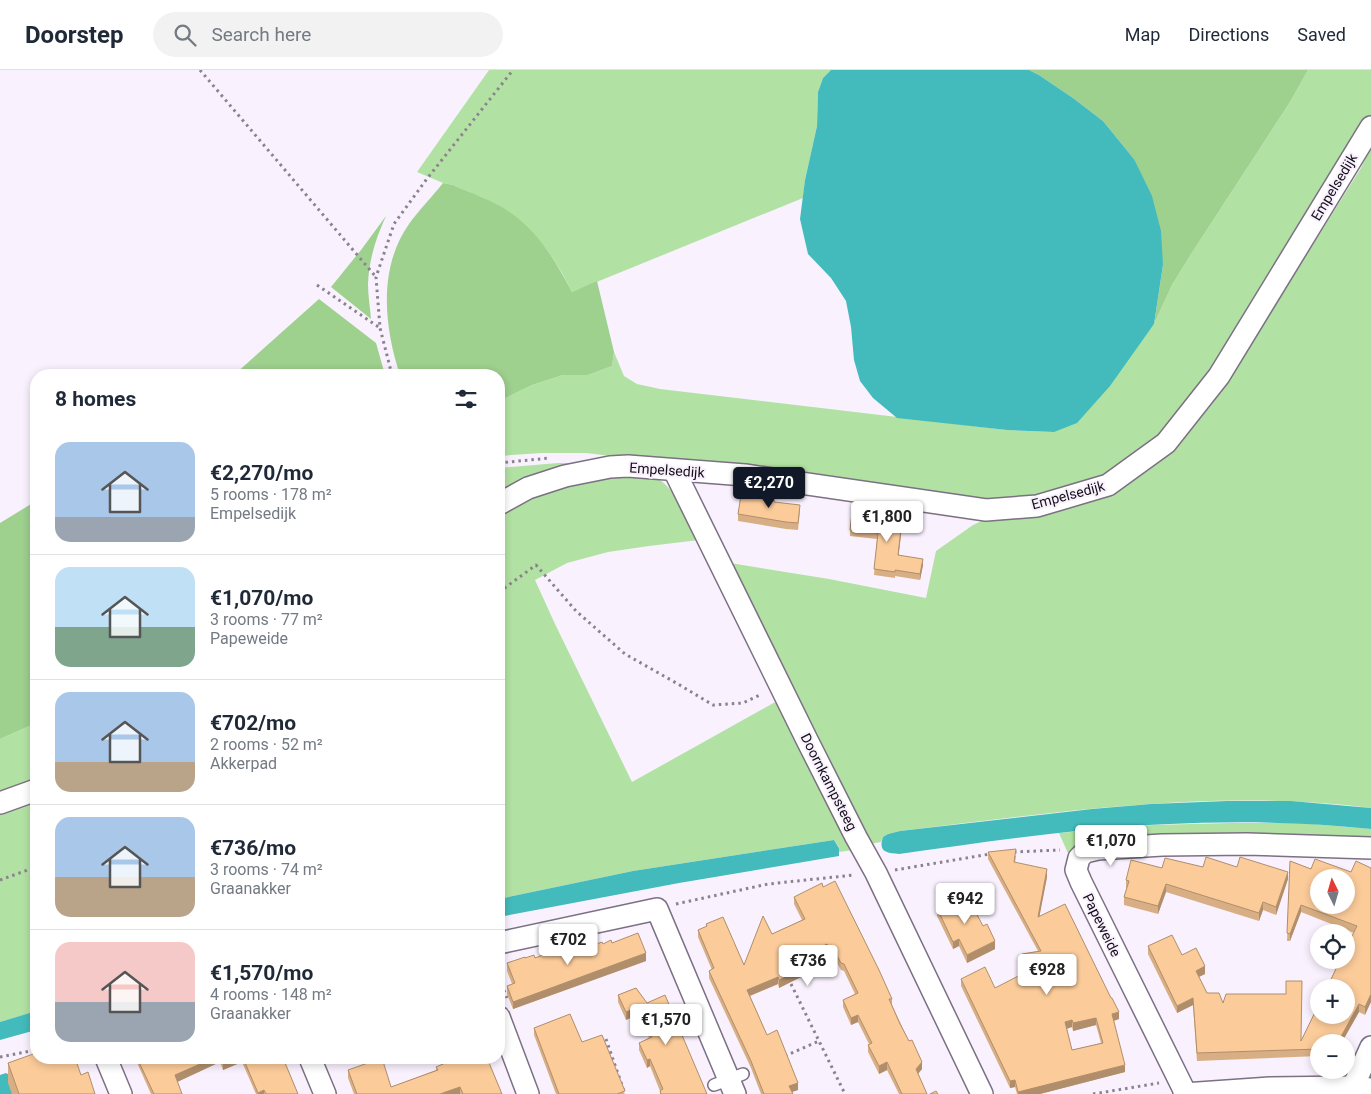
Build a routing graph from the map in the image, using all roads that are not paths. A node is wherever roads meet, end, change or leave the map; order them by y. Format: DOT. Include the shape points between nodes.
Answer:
graph roads {
  1 [pos="1371,127"];
  2 [pos="674,470"];
  3 [pos="505,501"];
  4 [pos="30,792"];
  5 [pos="0,803"];
  6 [pos="1371,848"];
  7 [pos="505,942"];
  8 [pos="505,1033"];
  9 [pos="1371,1047"];
  10 [pos="108,1064"];
  11 [pos="312,1064"];
  12 [pos="730,1083"];
  13 [pos="1362,1088"];
  14 [pos="121,1094"];
  15 [pos="325,1094"];
  16 [pos="528,1094"];
  17 [pos="982,1094"];
  18 [pos="1185,1094"];
  1 -- 2 [label="street, Empelsedijk" via="1219,376 1166,443 1108,485 1037,506 986,510 745,475"];
  2 -- 3 [label="street, Empelsedijk" via="610,467 565,476 528,488"];
  2 -- 17 [label="street, Doornkampsteeg" via="876,873"];
  4 -- 5 [label="street"];
  6 -- 18 [label="street, Papeweide" via="1162,845 1085,852 1079,858 1076,870 1081,882"];
  7 -- 12 [label="street" via="657,909"];
  8 -- 16 [label="street"];
  9 -- 13 [label="street"];
  10 -- 14 [label="street"];
  11 -- 15 [label="street"];
  13 -- 18 [label="street" via="1270,1088"];
}
